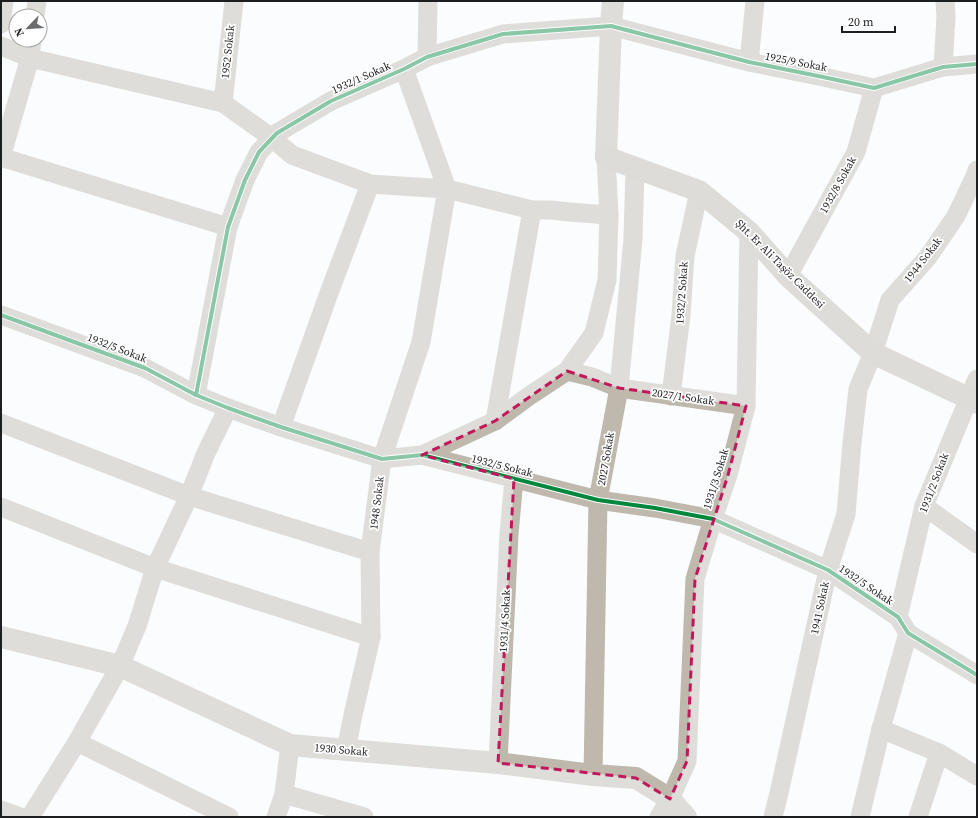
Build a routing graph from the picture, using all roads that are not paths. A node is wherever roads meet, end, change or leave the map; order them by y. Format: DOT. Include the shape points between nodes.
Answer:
graph roads {
  1 [pos="4,1"];
  2 [pos="234,1"];
  3 [pos="428,1"];
  4 [pos="613,1"];
  5 [pos="755,1"];
  6 [pos="945,1"];
  7 [pos="1,24"];
  8 [pos="611,26"];
  9 [pos="1,46"];
  10 [pos="31,49"];
  11 [pos="427,57"];
  12 [pos="749,62"];
  13 [pos="977,64"];
  14 [pos="943,67"];
  15 [pos="404,69"];
  16 [pos="874,88"];
  17 [pos="222,104"];
  18 [pos="272,138"];
  19 [pos="1,157"];
  20 [pos="606,157"];
  21 [pos="635,168"];
  22 [pos="977,170"];
  23 [pos="370,184"];
  24 [pos="447,189"];
  25 [pos="699,191"];
  26 [pos="532,210"];
  27 [pos="609,215"];
  28 [pos="228,227"];
  29 [pos="749,232"];
  30 [pos="788,276"];
  31 [pos="1,315"];
  32 [pos="873,353"];
  33 [pos="567,371"];
  34 [pos="619,388"];
  35 [pos="974,393"];
  36 [pos="196,395"];
  37 [pos="671,396"];
  38 [pos="746,406"];
  39 [pos="228,408"];
  40 [pos="495,421"];
  41 [pos="1,424"];
  42 [pos="281,427"];
  43 [pos="422,455"];
  44 [pos="382,459"];
  45 [pos="514,479"];
  46 [pos="189,496"];
  47 [pos="598,500"];
  48 [pos="924,506"];
  49 [pos="1,507"];
  50 [pos="713,519"];
  51 [pos="977,544"];
  52 [pos="370,552"];
  53 [pos="155,568"];
  54 [pos="828,570"];
  55 [pos="898,617"];
  56 [pos="908,633"];
  57 [pos="1,637"];
  58 [pos="371,637"];
  59 [pos="120,666"];
  60 [pos="977,676"];
  61 [pos="881,729"];
  62 [pos="77,742"];
  63 [pos="290,746"];
  64 [pos="346,750"];
  65 [pos="939,753"];
  66 [pos="498,763"];
  67 [pos="592,775"];
  68 [pos="977,776"];
  69 [pos="284,794"];
  70 [pos="670,799"];
  71 [pos="1,810"];
  72 [pos="20,817"];
  73 [pos="30,817"];
  74 [pos="229,817"];
  75 [pos="276,817"];
  76 [pos="364,817"];
  77 [pos="659,817"];
  78 [pos="686,817"];
  79 [pos="773,817"];
  80 [pos="860,817"];
  81 [pos="918,817"];
  1 -- 7 [label="street"];
  2 -- 17 [label="street, 1952 Sokak"];
  3 -- 11 [label="street"];
  4 -- 8 [label="street"];
  5 -- 12 [label="street"];
  6 -- 14 [label="street"];
  8 -- 11 [label="street, 1932/1 Sokak" via="503,34"];
  8 -- 12 [label="street, 1925/9 Sokak"];
  8 -- 20 [label="street"];
  9 -- 10 [label="street"];
  10 -- 17 [label="street"];
  10 -- 19 [label="street"];
  11 -- 15 [label="street, 1932/1 Sokak"];
  12 -- 16 [label="street, 1925/9 Sokak"];
  13 -- 14 [label="street, 1925/9 Sokak"];
  14 -- 16 [label="street, 1925/9 Sokak"];
  15 -- 18 [label="street, 1932/1 Sokak" via="331,101"];
  15 -- 24 [label="street"];
  16 -- 30 [label="street, 1932/8 Sokak" via="856,152"];
  17 -- 18 [label="street"];
  18 -- 23 [label="street" via="292,155"];
  18 -- 28 [label="street, 1932/1 Sokak" via="260,152 245,180"];
  19 -- 28 [label="street"];
  20 -- 21 [label="main road, Şht. Er Ali Taşöz Caddesi"];
  20 -- 27 [label="street"];
  21 -- 25 [label="main road, Şht. Er Ali Taşöz Caddesi"];
  21 -- 34 [label="street, 2027 Sokak" via="633,239"];
  22 -- 32 [label="street, 1944 Sokak" via="956,216 928,257 890,300"];
  23 -- 24 [label="street"];
  23 -- 42 [label="street"];
  24 -- 26 [label="street"];
  24 -- 44 [label="street, 1948 Sokak" via="421,342"];
  25 -- 29 [label="main road, Şht. Er Ali Taşöz Caddesi"];
  25 -- 37 [label="street, 1932/2 Sokak" via="685,256"];
  26 -- 27 [label="street"];
  26 -- 40 [label="street"];
  27 -- 33 [label="street" via="607,280 594,333"];
  28 -- 36 [label="street, 1932/1 Sokak"];
  29 -- 30 [label="main road, Şht. Er Ali Taşöz Caddesi"];
  29 -- 38 [label="street, 1931/3 Sokak"];
  30 -- 32 [label="main road, Şht. Er Ali Taşöz Caddesi"];
  31 -- 36 [label="street, 1932/5 Sokak" via="145,368"];
  32 -- 35 [label="main road, Şht. Er Ali Taşöz Caddesi"];
  32 -- 54 [label="street, 1941 Sokak" via="858,389 846,514"];
  33 -- 34 [label="street, 2027/1 Sokak" via="592,377"];
  33 -- 40 [label="street"];
  34 -- 37 [label="street, 2027/1 Sokak"];
  34 -- 47 [label="street, 2027 Sokak"];
  35 -- 48 [label="street, 1931/2 Sokak"];
  36 -- 39 [label="street, 1932/5 Sokak"];
  37 -- 38 [label="street, 2027/1 Sokak"];
  38 -- 50 [label="street, 1931/3 Sokak" via="728,475"];
  39 -- 42 [label="street, 1932/5 Sokak"];
  39 -- 46 [label="street"];
  40 -- 43 [label="street"];
  41 -- 46 [label="street"];
  42 -- 44 [label="street, 1932/5 Sokak"];
  43 -- 44 [label="street, 1932/5 Sokak"];
  43 -- 45 [label="street, 1932/5 Sokak"];
  44 -- 52 [label="street, 1948 Sokak"];
  45 -- 47 [label="street, 1932/5 Sokak"];
  45 -- 66 [label="street, 1931/4 Sokak"];
  46 -- 52 [label="street"];
  46 -- 53 [label="street"];
  47 -- 50 [label="street, 1932/5 Sokak"];
  47 -- 67 [label="street, 2027 Sokak"];
  48 -- 51 [label="street"];
  48 -- 55 [label="street, 1931/2 Sokak"];
  49 -- 53 [label="street"];
  50 -- 54 [label="street, 1932/5 Sokak"];
  50 -- 70 [label="street, 1931/3 Sokak" via="695,579 687,761"];
  52 -- 58 [label="street, 1948 Sokak"];
  53 -- 58 [label="street"];
  53 -- 59 [label="street" via="137,626"];
  54 -- 55 [label="street, 1932/5 Sokak"];
  54 -- 79 [label="street, 1941 Sokak"];
  55 -- 56 [label="street, 1932/5 Sokak"];
  56 -- 60 [label="street, 1932/5 Sokak"];
  56 -- 61 [label="street"];
  57 -- 59 [label="street, 1930 Sokak"];
  58 -- 64 [label="street, 1948 Sokak"];
  59 -- 62 [label="street"];
  59 -- 63 [label="street, 1930 Sokak"];
  61 -- 65 [label="street"];
  61 -- 80 [label="street"];
  62 -- 73 [label="street"];
  62 -- 74 [label="street"];
  63 -- 64 [label="street, 1930 Sokak"];
  63 -- 69 [label="street"];
  64 -- 66 [label="street, 1930 Sokak"];
  65 -- 68 [label="street"];
  65 -- 81 [label="street"];
  66 -- 67 [label="street, 1930 Sokak"];
  67 -- 70 [label="street, 1930 Sokak" via="636,778"];
  69 -- 75 [label="street"];
  69 -- 76 [label="street"];
  70 -- 77 [label="street, 1931/3 Sokak"];
  70 -- 78 [label="street, 1930 Sokak"];
  71 -- 72 [label="street"];
}
